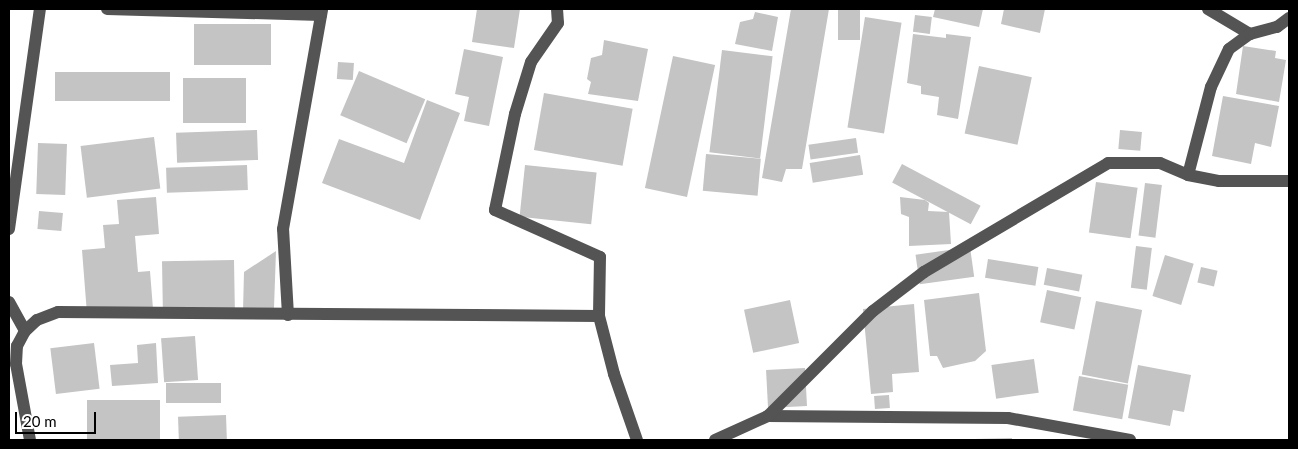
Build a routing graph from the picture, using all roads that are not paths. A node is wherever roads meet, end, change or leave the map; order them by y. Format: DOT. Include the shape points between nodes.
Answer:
graph roads {
  1 [pos="40,9"];
  2 [pos="107,9"];
  3 [pos="557,9"];
  4 [pos="1208,9"];
  5 [pos="321,12"];
  6 [pos="1289,18"];
  7 [pos="1283,27"];
  8 [pos="1250,34"];
  9 [pos="1188,175"];
  10 [pos="1289,181"];
  11 [pos="9,229"];
  12 [pos="9,302"];
  13 [pos="288,315"];
  14 [pos="599,316"];
  15 [pos="25,331"];
  16 [pos="768,416"];
  17 [pos="30,440"];
  18 [pos="637,440"];
  19 [pos="715,440"];
  20 [pos="1130,440"];
  1 -- 11 [label="street"];
  2 -- 5 [label="street"];
  3 -- 14 [label="street" via="558,23 528,71 515,114 495,210 600,257"];
  4 -- 8 [label="street"];
  5 -- 13 [label="street" via="283,229"];
  6 -- 7 [label="street"];
  7 -- 8 [label="street"];
  8 -- 9 [label="street" via="1229,50 1211,87"];
  9 -- 10 [label="street" via="1219,181"];
  9 -- 16 [label="street" via="1160,163 1108,163 924,272 873,311"];
  12 -- 15 [label="street"];
  13 -- 14 [label="street"];
  13 -- 15 [label="street" via="58,312 37,320"];
  14 -- 18 [label="street" via="614,374"];
  15 -- 17 [label="street" via="17,346 16,364"];
  16 -- 19 [label="street"];
  16 -- 20 [label="street" via="1008,418"];
}
